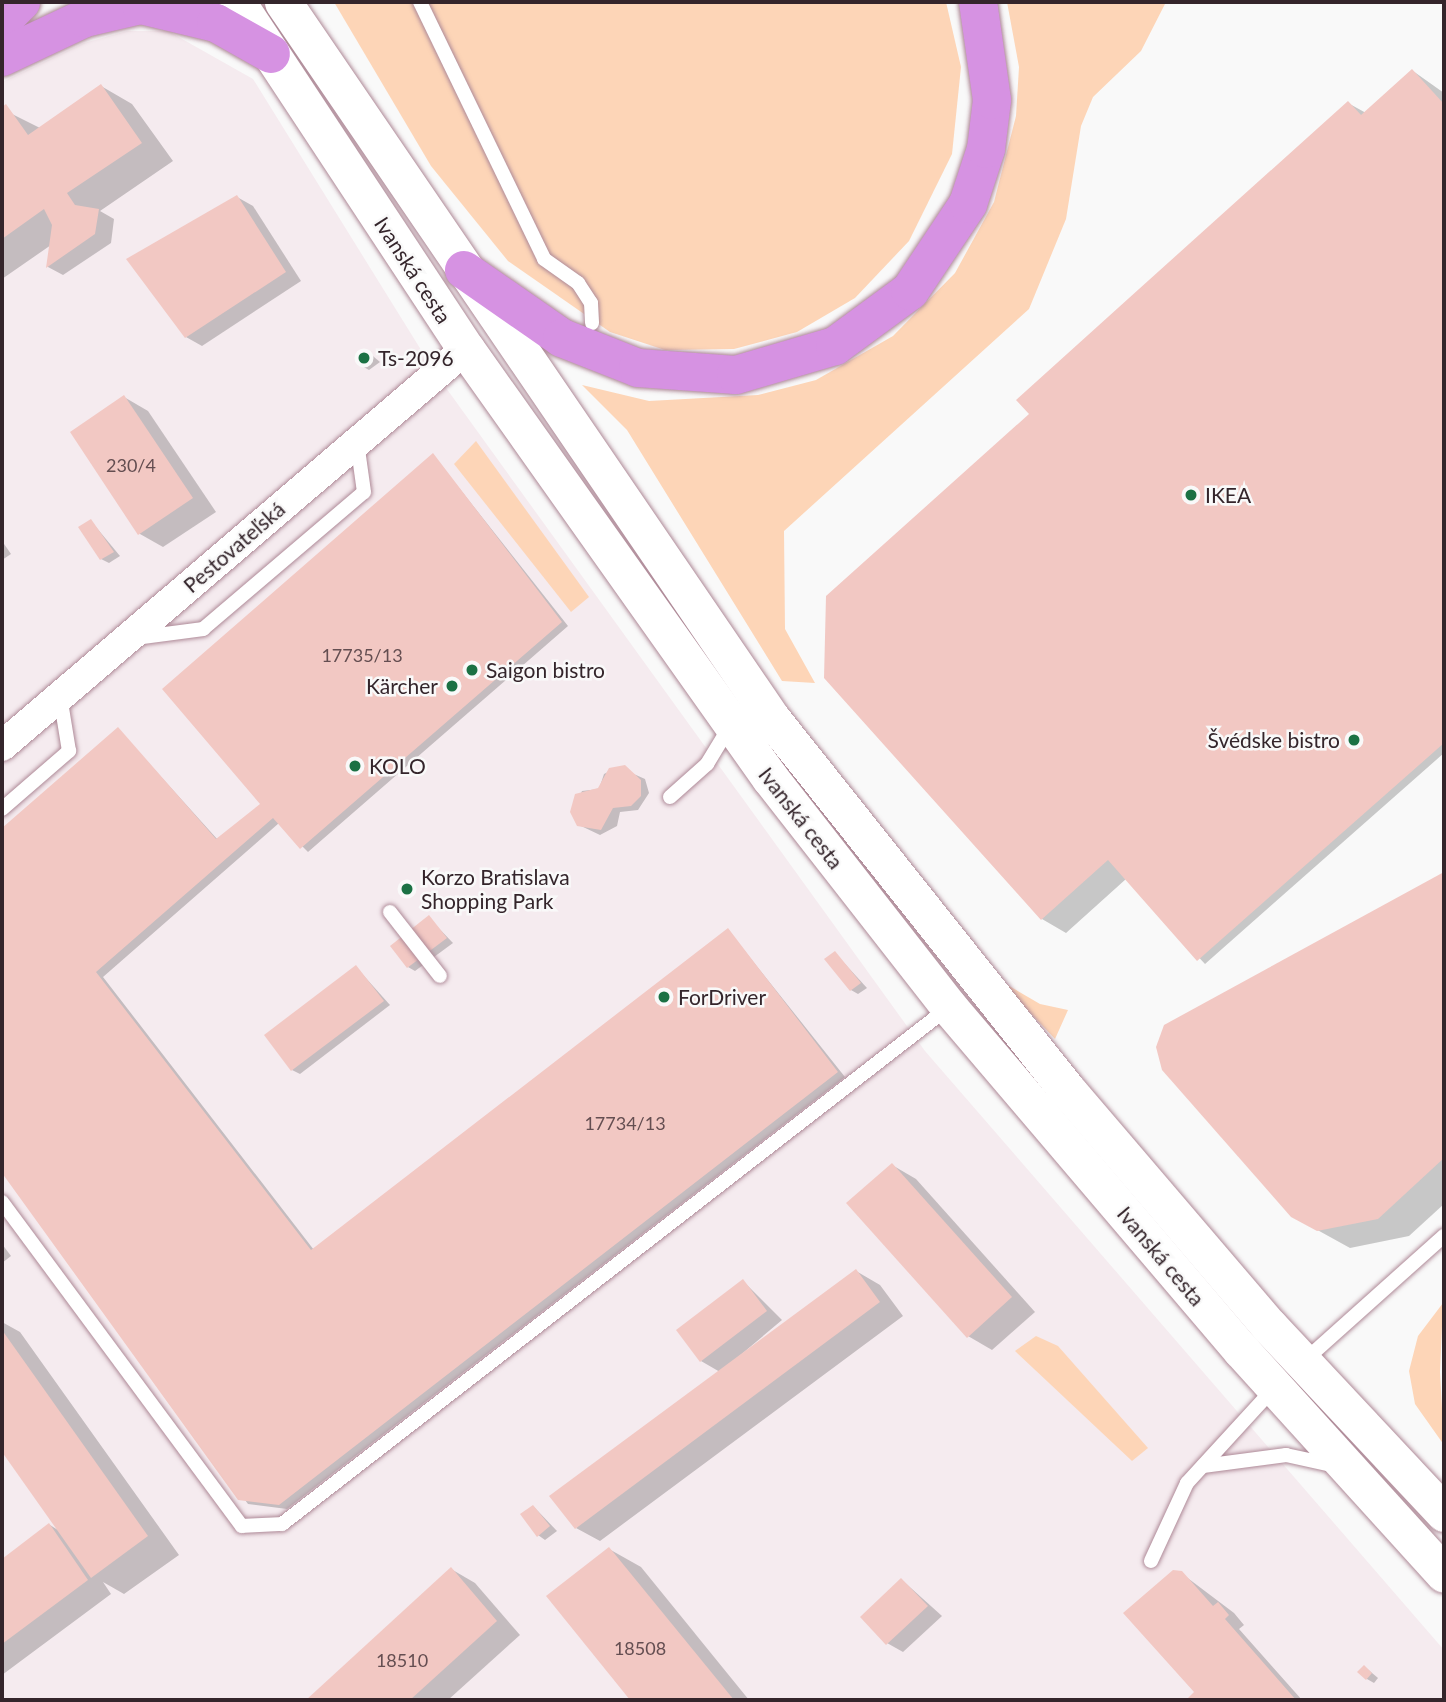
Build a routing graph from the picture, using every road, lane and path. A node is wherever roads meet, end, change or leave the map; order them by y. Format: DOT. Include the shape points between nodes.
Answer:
graph roads {
  1 [pos="21,2"];
  2 [pos="237,2"];
  3 [pos="283,2"];
  4 [pos="420,2"];
  5 [pos="978,2"];
  6 [pos="2,21"];
  7 [pos="271,54"];
  8 [pos="2,57"];
  9 [pos="464,270"];
  10 [pos="500,319"];
  11 [pos="592,323"];
  12 [pos="466,349"];
  13 [pos="357,442"];
  14 [pos="127,639"];
  15 [pos="60,696"];
  16 [pos="731,725"];
  17 [pos="2,746"];
  18 [pos="670,797"];
  19 [pos="2,809"];
  20 [pos="390,912"];
  21 [pos="440,976"];
  22 [pos="949,1007"];
  23 [pos="2,1202"];
  24 [pos="1444,1236"];
  25 [pos="1303,1362"];
  26 [pos="1275,1387"];
  27 [pos="1203,1466"];
  28 [pos="1350,1469"];
  29 [pos="1444,1513"];
  30 [pos="1151,1561"];
  31 [pos="1444,1574"];
  1 -- 6 [label="highway"];
  2 -- 7 [label="street, Ivanská cesta"];
  3 -- 9 [label="street, Ivanská cesta"];
  4 -- 11 [label="lane" via="544,259 578,283 591,303"];
  5 -- 9 [label="highway" via="992,100 986,149 968,204 940,254 910,291 835,346 787,365 736,375 638,368 562,338"];
  7 -- 8 [label="highway" via="190,13 123,8 85,18"];
  7 -- 12 [label="street, Ivanská cesta"];
  9 -- 10 [label="street, Ivanská cesta"];
  10 -- 12 [label="street"];
  10 -- 25 [label="street, Ivanská cesta" via="772,719 1069,1092"];
  12 -- 13 [label="street, Pestovateľská"];
  12 -- 16 [label="street, Ivanská cesta"];
  13 -- 14 [label="street, Pestovateľská"];
  13 -- 14 [label="lane" via="364,492 354,501 203,629"];
  14 -- 15 [label="street, Pestovateľská"];
  15 -- 17 [label="street, Pestovateľská"];
  15 -- 19 [label="lane" via="69,751"];
  16 -- 18 [label="lane" via="707,764"];
  16 -- 22 [label="street, Ivanská cesta"];
  20 -- 21 [label="lane"];
  22 -- 23 [label="lane" via="282,1524 242,1526"];
  22 -- 26 [label="street, Ivanská cesta"];
  24 -- 25 [label="lane"];
  25 -- 29 [label="street, Ivanská cesta"];
  26 -- 27 [label="lane"];
  26 -- 28 [label="street, Ivanská cesta"];
  27 -- 28 [label="lane" via="1286,1455"];
  27 -- 30 [label="lane" via="1187,1483"];
  28 -- 31 [label="street, Ivanská cesta"];
}
